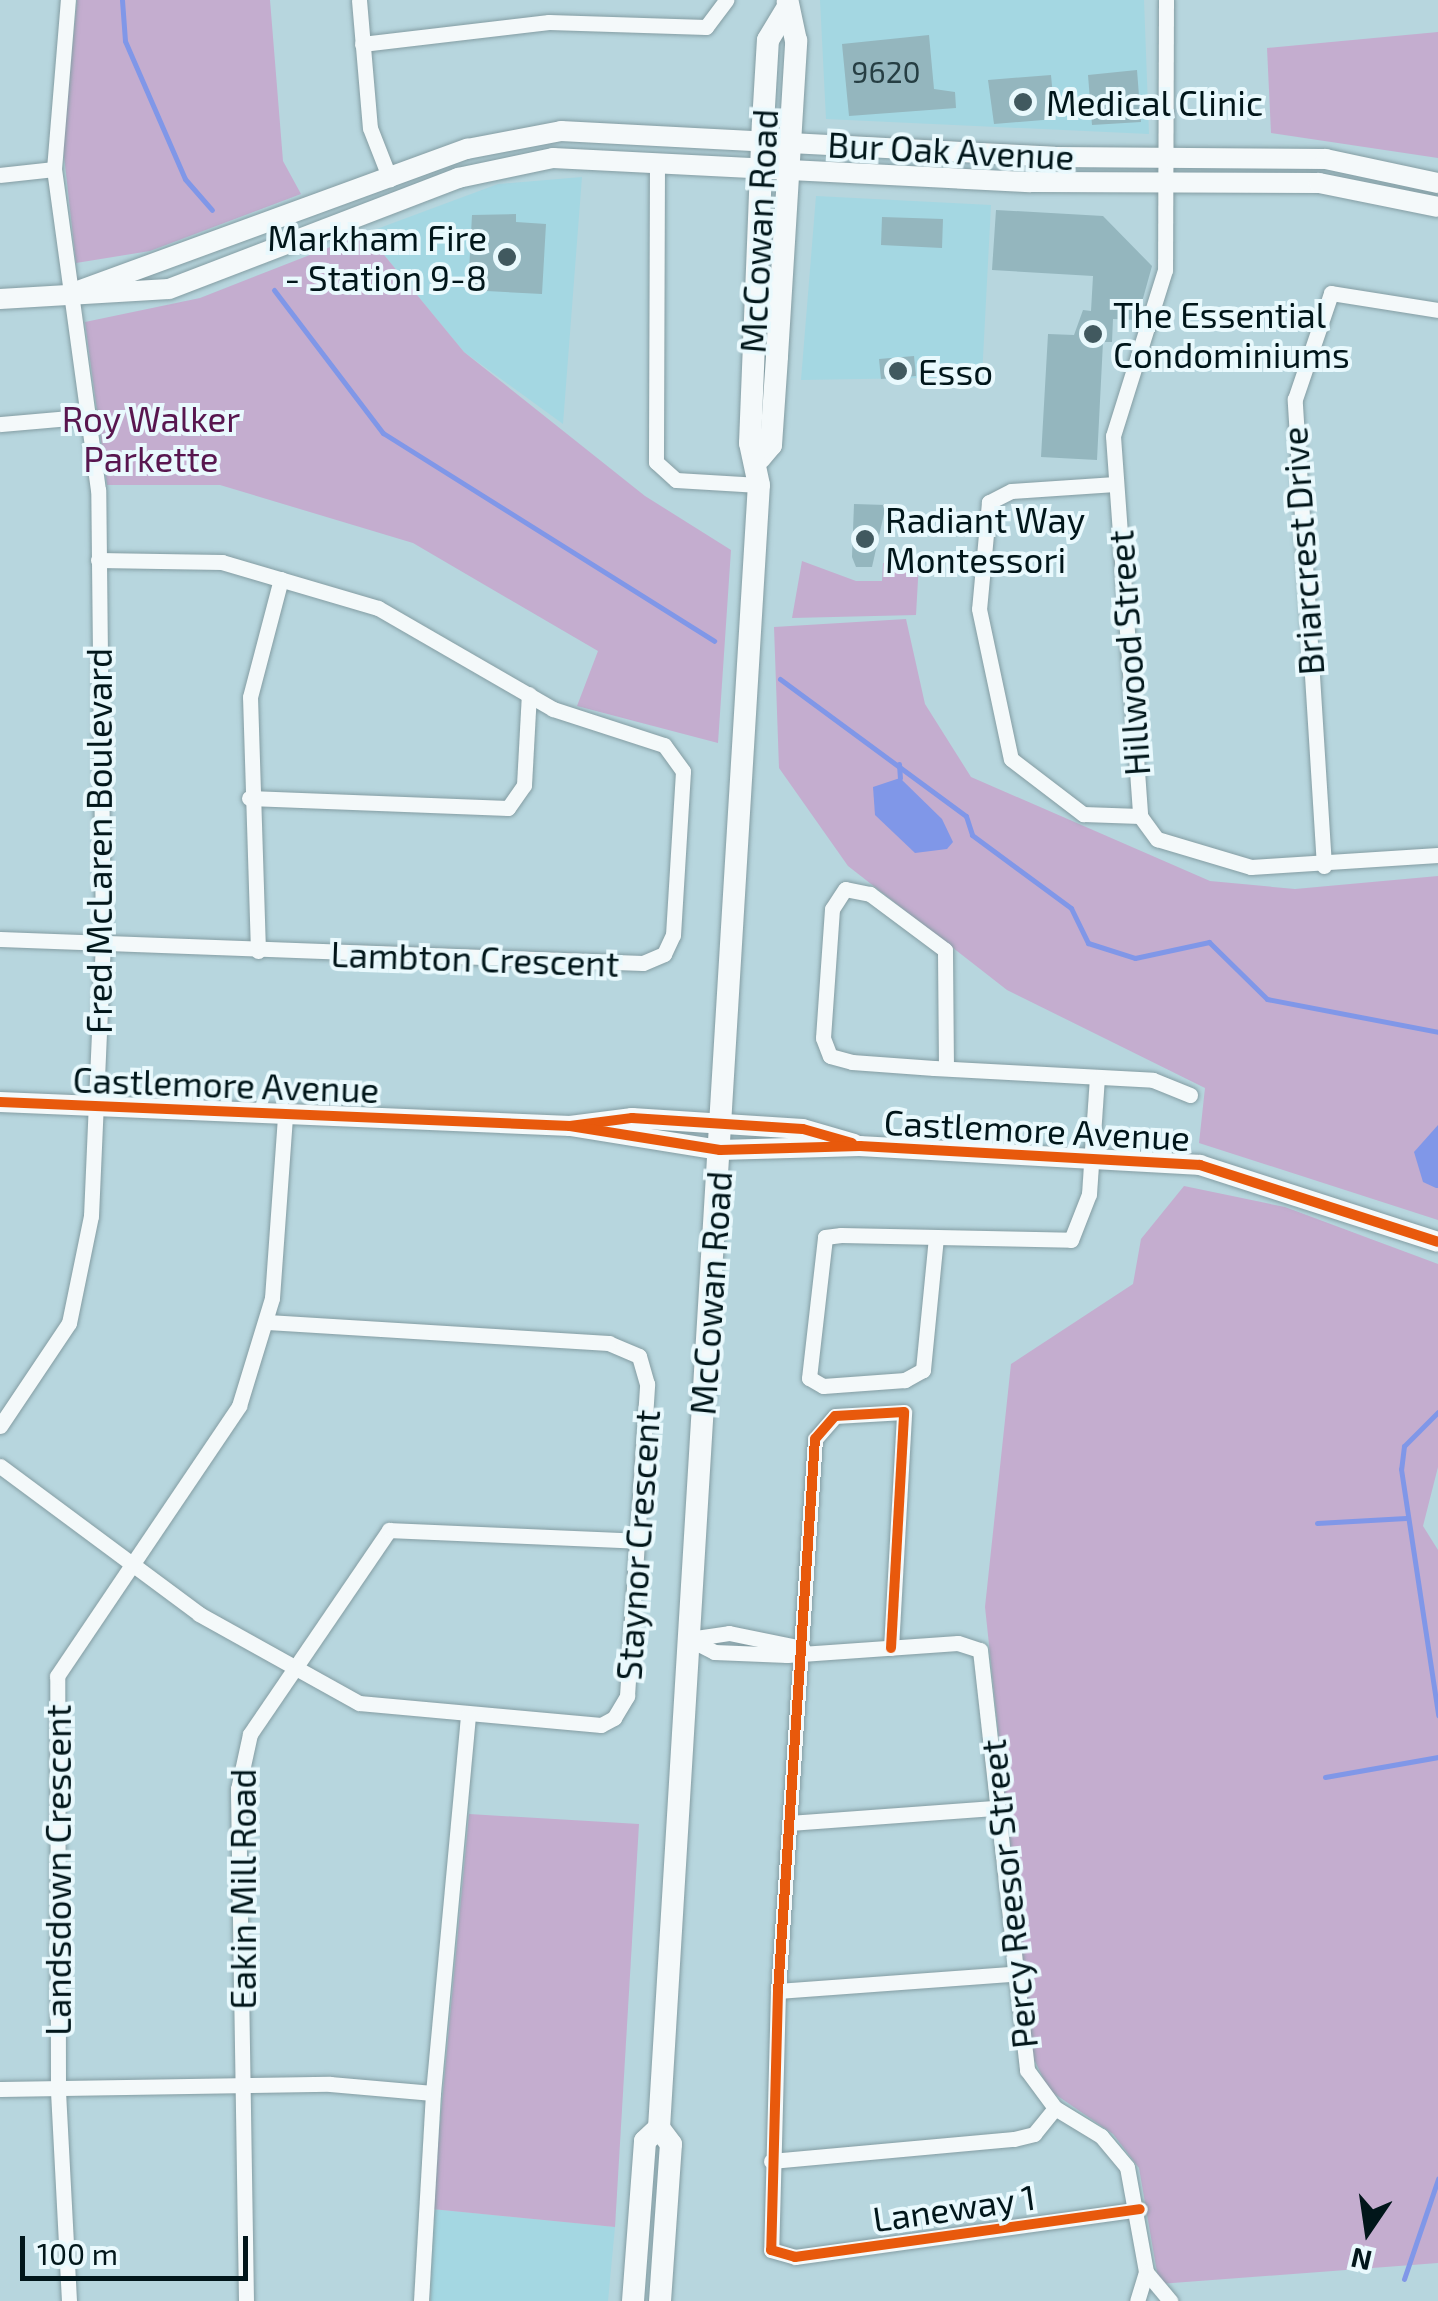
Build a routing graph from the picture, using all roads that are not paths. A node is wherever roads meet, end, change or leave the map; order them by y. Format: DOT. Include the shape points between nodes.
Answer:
graph roads {
  1 [pos="68,0"];
  2 [pos="359,0"];
  3 [pos="726,0"];
  4 [pos="1166,0"];
  5 [pos="788,4"];
  6 [pos="362,44"];
  7 [pos="762,140"];
  8 [pos="790,142"];
  9 [pos="1170,158"];
  10 [pos="657,163"];
  11 [pos="761,168"];
  12 [pos="54,170"];
  13 [pos="788,170"];
  14 [pos="0,174"];
  15 [pos="390,178"];
  16 [pos="1169,182"];
  17 [pos="1438,182"];
  18 [pos="1438,207"];
  19 [pos="70,294"];
  20 [pos="0,298"];
  21 [pos="1438,310"];
  22 [pos="91,416"];
  23 [pos="0,424"];
  24 [pos="760,458"];
  25 [pos="1115,484"];
  26 [pos="759,485"];
  27 [pos="98,560"];
  28 [pos="281,579"];
  29 [pos="529,694"];
  30 [pos="250,798"];
  31 [pos="1140,816"];
  32 [pos="1438,855"];
  33 [pos="1324,866"];
  34 [pos="0,939"];
  35 [pos="102,944"];
  36 [pos="258,951"];
  37 [pos="946,1068"];
  38 [pos="1097,1078"];
  39 [pos="1190,1095"];
  40 [pos="0,1102"];
  41 [pos="96,1106"];
  42 [pos="285,1114"];
  43 [pos="719,1123"];
  44 [pos="570,1126"];
  45 [pos="860,1146"];
  46 [pos="720,1150"];
  47 [pos="1091,1158"];
  48 [pos="936,1237"];
  49 [pos="1438,1242"];
  50 [pos="267,1322"];
  51 [pos="0,1426"];
  52 [pos="0,1466"];
  53 [pos="636,1541"];
  54 [pos="131,1565"];
  55 [pos="689,1638"];
  56 [pos="802,1648"];
  57 [pos="891,1648"];
  58 [pos="293,1668"];
  59 [pos="468,1715"];
  60 [pos="996,1808"];
  61 [pos="790,1823"];
  62 [pos="1012,1974"];
  63 [pos="778,1992"];
  64 [pos="242,2085"];
  65 [pos="0,2088"];
  66 [pos="58,2088"];
  67 [pos="432,2093"];
  68 [pos="1054,2108"];
  69 [pos="659,2128"];
  70 [pos="771,2161"];
  71 [pos="1140,2209"];
  72 [pos="1146,2272"];
  73 [pos="69,2301"];
  74 [pos="246,2301"];
  75 [pos="421,2301"];
  76 [pos="633,2301"];
  77 [pos="660,2301"];
  78 [pos="1137,2301"];
  79 [pos="1170,2301"];
  1 -- 12 [label="street, Fred McLaren Boulevard"];
  2 -- 6 [label="street"];
  3 -- 6 [label="street" via="706,27 577,21"];
  4 -- 9 [label="street, Hillwood Street"];
  5 -- 7 [label="main road, McCowan Road" via="768,40"];
  5 -- 8 [label="main road, McCowan Road" via="796,42"];
  6 -- 15 [label="street" via="370,128"];
  7 -- 8 [label="street, Bur Oak Avenue"];
  7 -- 11 [label="main road, McCowan Road"];
  7 -- 15 [label="street, Bur Oak Avenue" via="541,133"];
  8 -- 9 [label="street, Bur Oak Avenue"];
  8 -- 13 [label="main road, McCowan Road"];
  9 -- 16 [label="street, Hillwood Street"];
  9 -- 17 [label="street, Bur Oak Avenue" via="1326,159"];
  10 -- 11 [label="street, Bur Oak Avenue"];
  10 -- 19 [label="street, Bur Oak Avenue" via="504,165 169,290 97,300"];
  10 -- 26 [label="street" via="656,462 676,480"];
  11 -- 13 [label="street, Bur Oak Avenue"];
  11 -- 24 [label="main road, McCowan Road" via="750,442"];
  12 -- 14 [label="street"];
  12 -- 19 [label="street, Fred McLaren Boulevard"];
  13 -- 16 [label="street, Bur Oak Avenue"];
  13 -- 24 [label="main road, McCowan Road" via="771,444"];
  15 -- 19 [label="street, Bur Oak Avenue"];
  16 -- 18 [label="street, Bur Oak Avenue" via="1335,185"];
  16 -- 25 [label="street, Hillwood Street" via="1165,270 1116,422"];
  19 -- 20 [label="street, Bur Oak Avenue"];
  19 -- 22 [label="street, Fred McLaren Boulevard"];
  21 -- 33 [label="street, Briarcrest Drive" via="1331,293 1295,399"];
  22 -- 23 [label="street"];
  22 -- 27 [label="street, Fred McLaren Boulevard"];
  24 -- 26 [label="main road, McCowan Road"];
  25 -- 31 [label="street, Hillwood Street"];
  25 -- 31 [label="street" via="1011,491 989,502 980,609 1012,759 1083,814"];
  26 -- 43 [label="main road, McCowan Road"];
  27 -- 28 [label="street, Lambton Crescent" via="214,560"];
  27 -- 35 [label="street, Fred McLaren Boulevard"];
  28 -- 29 [label="street, Lambton Crescent" via="378,608"];
  28 -- 30 [label="street" via="252,678"];
  29 -- 30 [label="street" via="524,786 508,808"];
  29 -- 36 [label="street, Lambton Crescent" via="664,744 680,761 673,934 664,954 643,964"];
  30 -- 36 [label="street"];
  31 -- 33 [label="street, Hillwood Street" via="1158,840 1201,856"];
  32 -- 33 [label="street, Hillwood Street"];
  34 -- 35 [label="street, Lambton Crescent"];
  35 -- 36 [label="street, Lambton Crescent"];
  35 -- 41 [label="street, Fred McLaren Boulevard"];
  37 -- 37 [label="street" via="945,950 870,894 844,888 832,908 824,1046 840,1061"];
  37 -- 38 [label="street"];
  38 -- 39 [label="street" via="1153,1080"];
  38 -- 47 [label="street"];
  40 -- 41 [label="street, Castlemore Avenue"];
  41 -- 42 [label="street, Castlemore Avenue"];
  41 -- 51 [label="street, Fred McLaren Boulevard" via="80,1294 51,1356"];
  42 -- 44 [label="street, Castlemore Avenue"];
  42 -- 50 [label="street, Landsdown Crescent"];
  43 -- 44 [label="street, Castlemore Avenue"];
  43 -- 45 [label="street, Castlemore Avenue" via="803,1129"];
  43 -- 46 [label="main road, McCowan Road"];
  44 -- 46 [label="street, Castlemore Avenue"];
  45 -- 46 [label="street, Castlemore Avenue"];
  45 -- 47 [label="street, Castlemore Avenue"];
  46 -- 55 [label="main road, McCowan Road"];
  47 -- 48 [label="street" via="1087,1204 1071,1240"];
  47 -- 49 [label="street, Castlemore Avenue" via="1236,1172"];
  48 -- 48 [label="street" via="825,1237 809,1378 905,1380 922,1370"];
  50 -- 53 [label="street, Staynor Crescent" via="634,1352 647,1384"];
  50 -- 54 [label="street, Landsdown Crescent" via="216,1450"];
  52 -- 54 [label="street, Staynor Crescent"];
  53 -- 58 [label="street, Eakin Mill Road" via="388,1530"];
  53 -- 59 [label="street, Staynor Crescent" via="623,1709 600,1725"];
  54 -- 58 [label="street, Staynor Crescent"];
  54 -- 66 [label="street, Landsdown Crescent" via="66,1655 52,1709"];
  55 -- 56 [label="street, Percy Reesor Street" via="714,1652"];
  55 -- 69 [label="main road, McCowan Road"];
  56 -- 57 [label="street, Percy Reesor Street"];
  56 -- 57 [label="street" via="817,1432 835,1416 904,1412"];
  56 -- 61 [label="street"];
  57 -- 60 [label="street, Percy Reesor Street" via="966,1644 984,1656"];
  58 -- 59 [label="street, Staynor Crescent" via="372,1708"];
  58 -- 64 [label="street, Eakin Mill Road" via="250,1734 238,1774"];
  59 -- 67 [label="street"];
  60 -- 61 [label="street"];
  60 -- 62 [label="street, Percy Reesor Street"];
  61 -- 63 [label="street"];
  62 -- 63 [label="street"];
  62 -- 68 [label="street, Percy Reesor Street" via="1027,2070"];
  63 -- 70 [label="street"];
  64 -- 66 [label="street, Landsdown Crescent"];
  64 -- 67 [label="street, Landsdown Crescent"];
  64 -- 74 [label="street, Eakin Mill Road"];
  65 -- 66 [label="street"];
  66 -- 73 [label="street, Landsdown Crescent"];
  67 -- 75 [label="street"];
  68 -- 70 [label="street" via="1034,2134 1014,2140"];
  68 -- 71 [label="street, Percy Reesor Street" via="1112,2145"];
  69 -- 76 [label="main road, McCowan Road" via="645,2142"];
  69 -- 77 [label="main road, McCowan Road" via="671,2144"];
  70 -- 71 [label="street, Laneway 1" via="775,2254"];
  71 -- 72 [label="street, Percy Reesor Street"];
  72 -- 78 [label="street, Percy Reesor Street"];
  72 -- 79 [label="street"];
}
